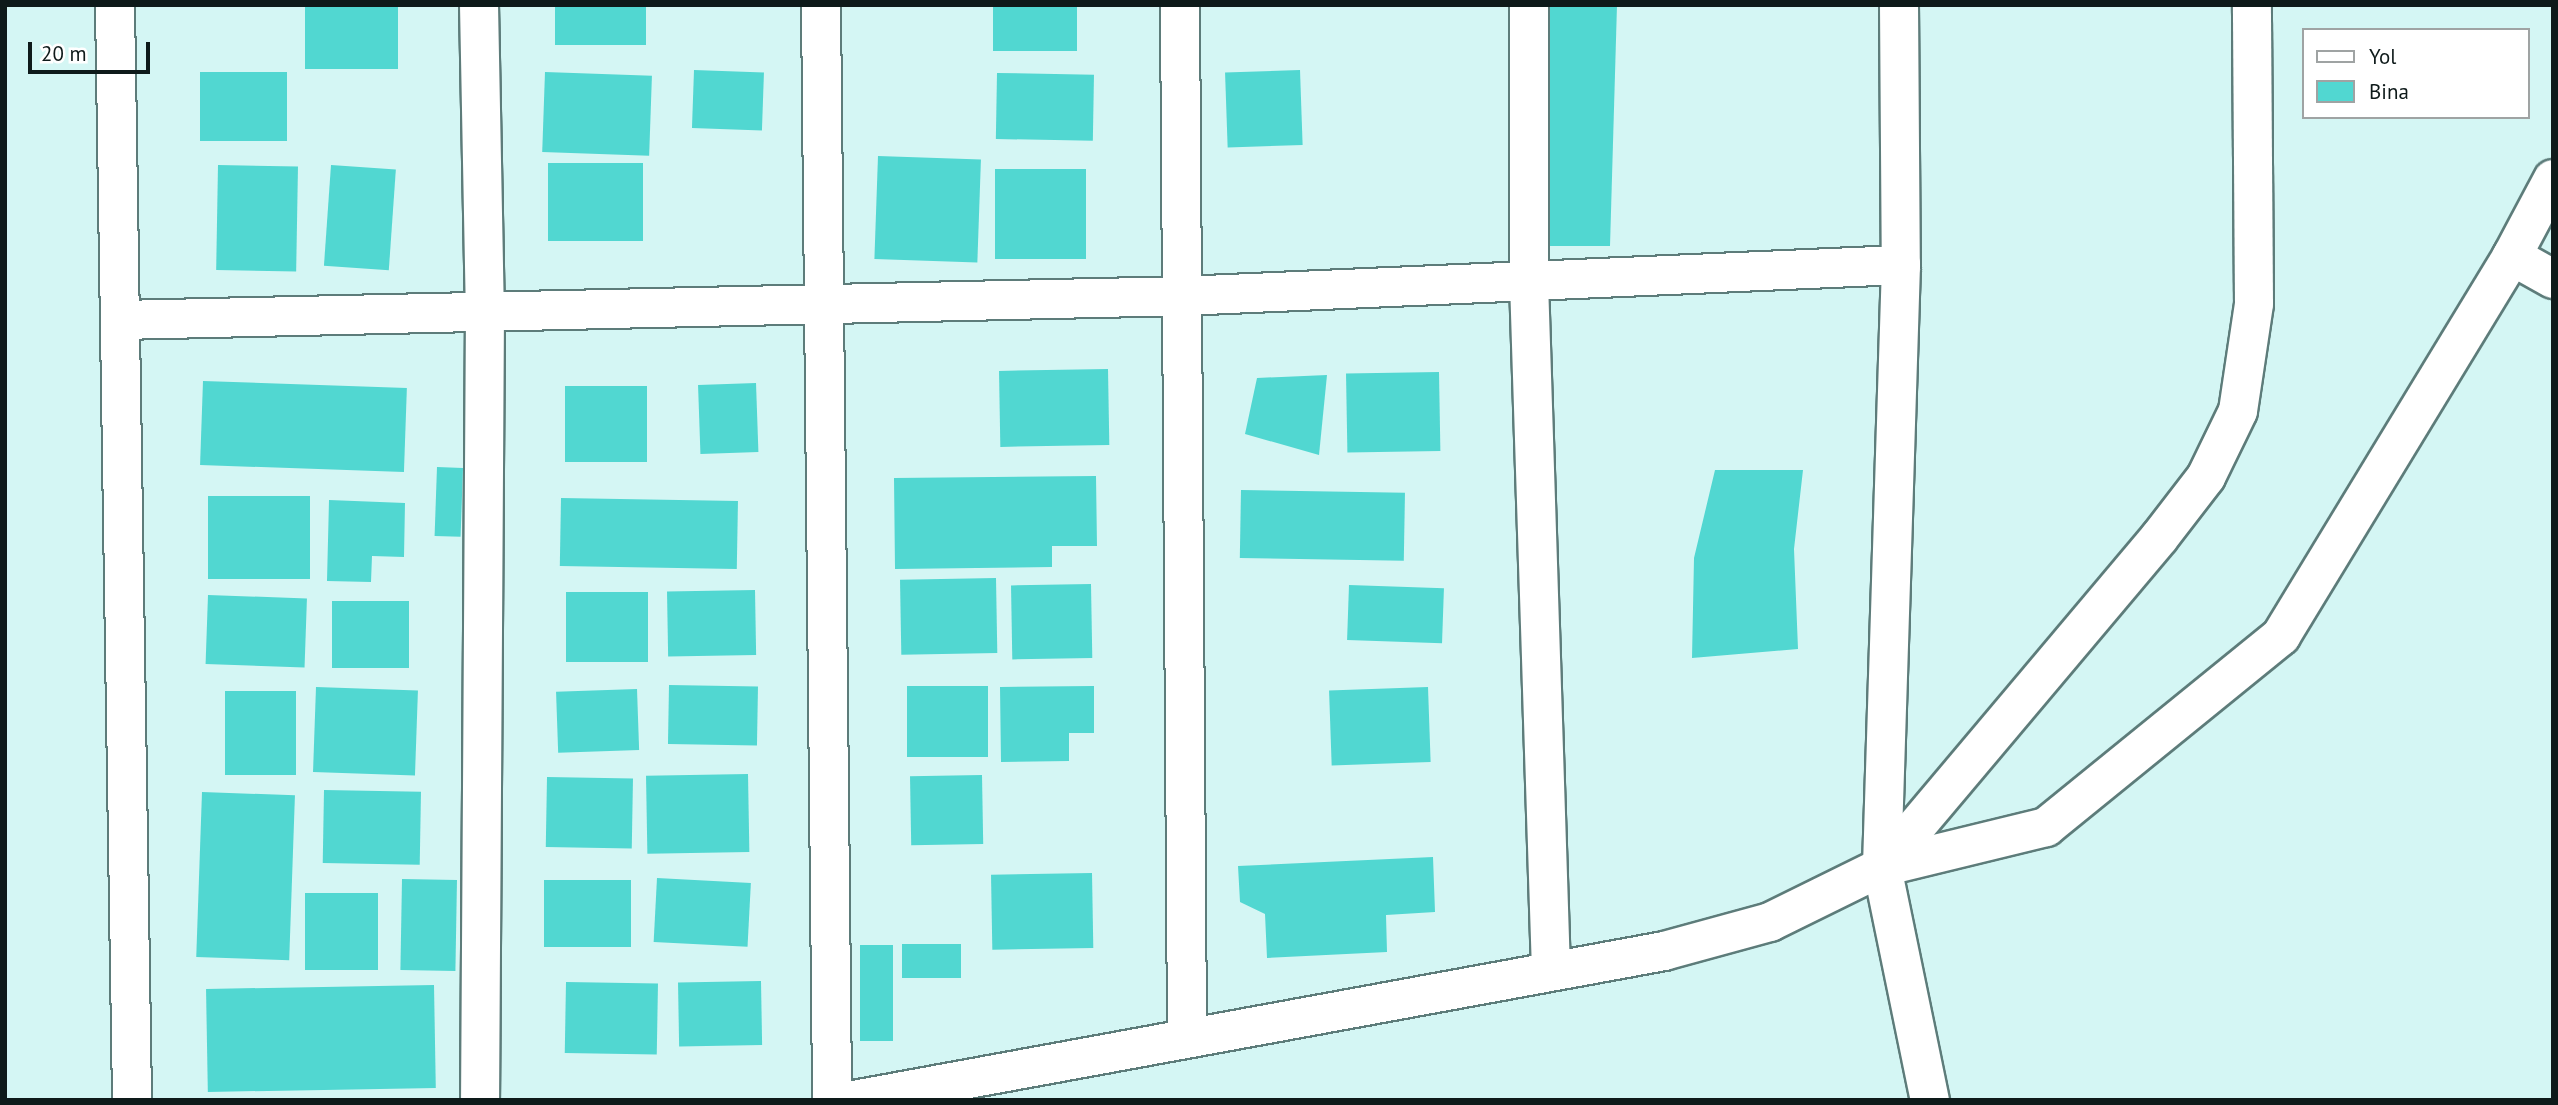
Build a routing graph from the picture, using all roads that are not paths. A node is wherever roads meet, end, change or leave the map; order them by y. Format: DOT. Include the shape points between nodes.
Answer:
graph roads {
  1 [pos="115,5"];
  2 [pos="479,5"];
  3 [pos="821,5"];
  4 [pos="1180,5"];
  5 [pos="1529,5"];
  6 [pos="1899,5"];
  7 [pos="2252,5"];
  8 [pos="2553,178"];
  9 [pos="2512,256"];
  10 [pos="1902,265"];
  11 [pos="2553,279"];
  12 [pos="1530,282"];
  13 [pos="1182,296"];
  14 [pos="822,303"];
  15 [pos="485,311"];
  16 [pos="120,320"];
  17 [pos="1882,867"];
  18 [pos="1551,969"];
  19 [pos="1187,1038"];
  20 [pos="132,1100"];
  21 [pos="480,1100"];
  22 [pos="832,1100"];
  23 [pos="854,1100"];
  24 [pos="1930,1100"];
  1 -- 16 [label="street"];
  2 -- 15 [label="street"];
  3 -- 14 [label="street"];
  4 -- 13 [label="street"];
  5 -- 12 [label="street"];
  6 -- 10 [label="street"];
  7 -- 17 [label="street" via="2255,304 2238,411 2206,477 2160,538"];
  8 -- 9 [label="street"];
  9 -- 11 [label="street"];
  9 -- 17 [label="street" via="2281,636 2046,827"];
  10 -- 12 [label="street"];
  10 -- 17 [label="street"];
  12 -- 13 [label="street"];
  12 -- 18 [label="street"];
  13 -- 14 [label="street"];
  13 -- 19 [label="street"];
  14 -- 15 [label="street"];
  14 -- 22 [label="street"];
  15 -- 16 [label="street"];
  15 -- 21 [label="street"];
  16 -- 20 [label="street"];
  17 -- 18 [label="street" via="1770,922 1664,951"];
  17 -- 24 [label="street"];
  18 -- 19 [label="street"];
  19 -- 23 [label="street"];
}
